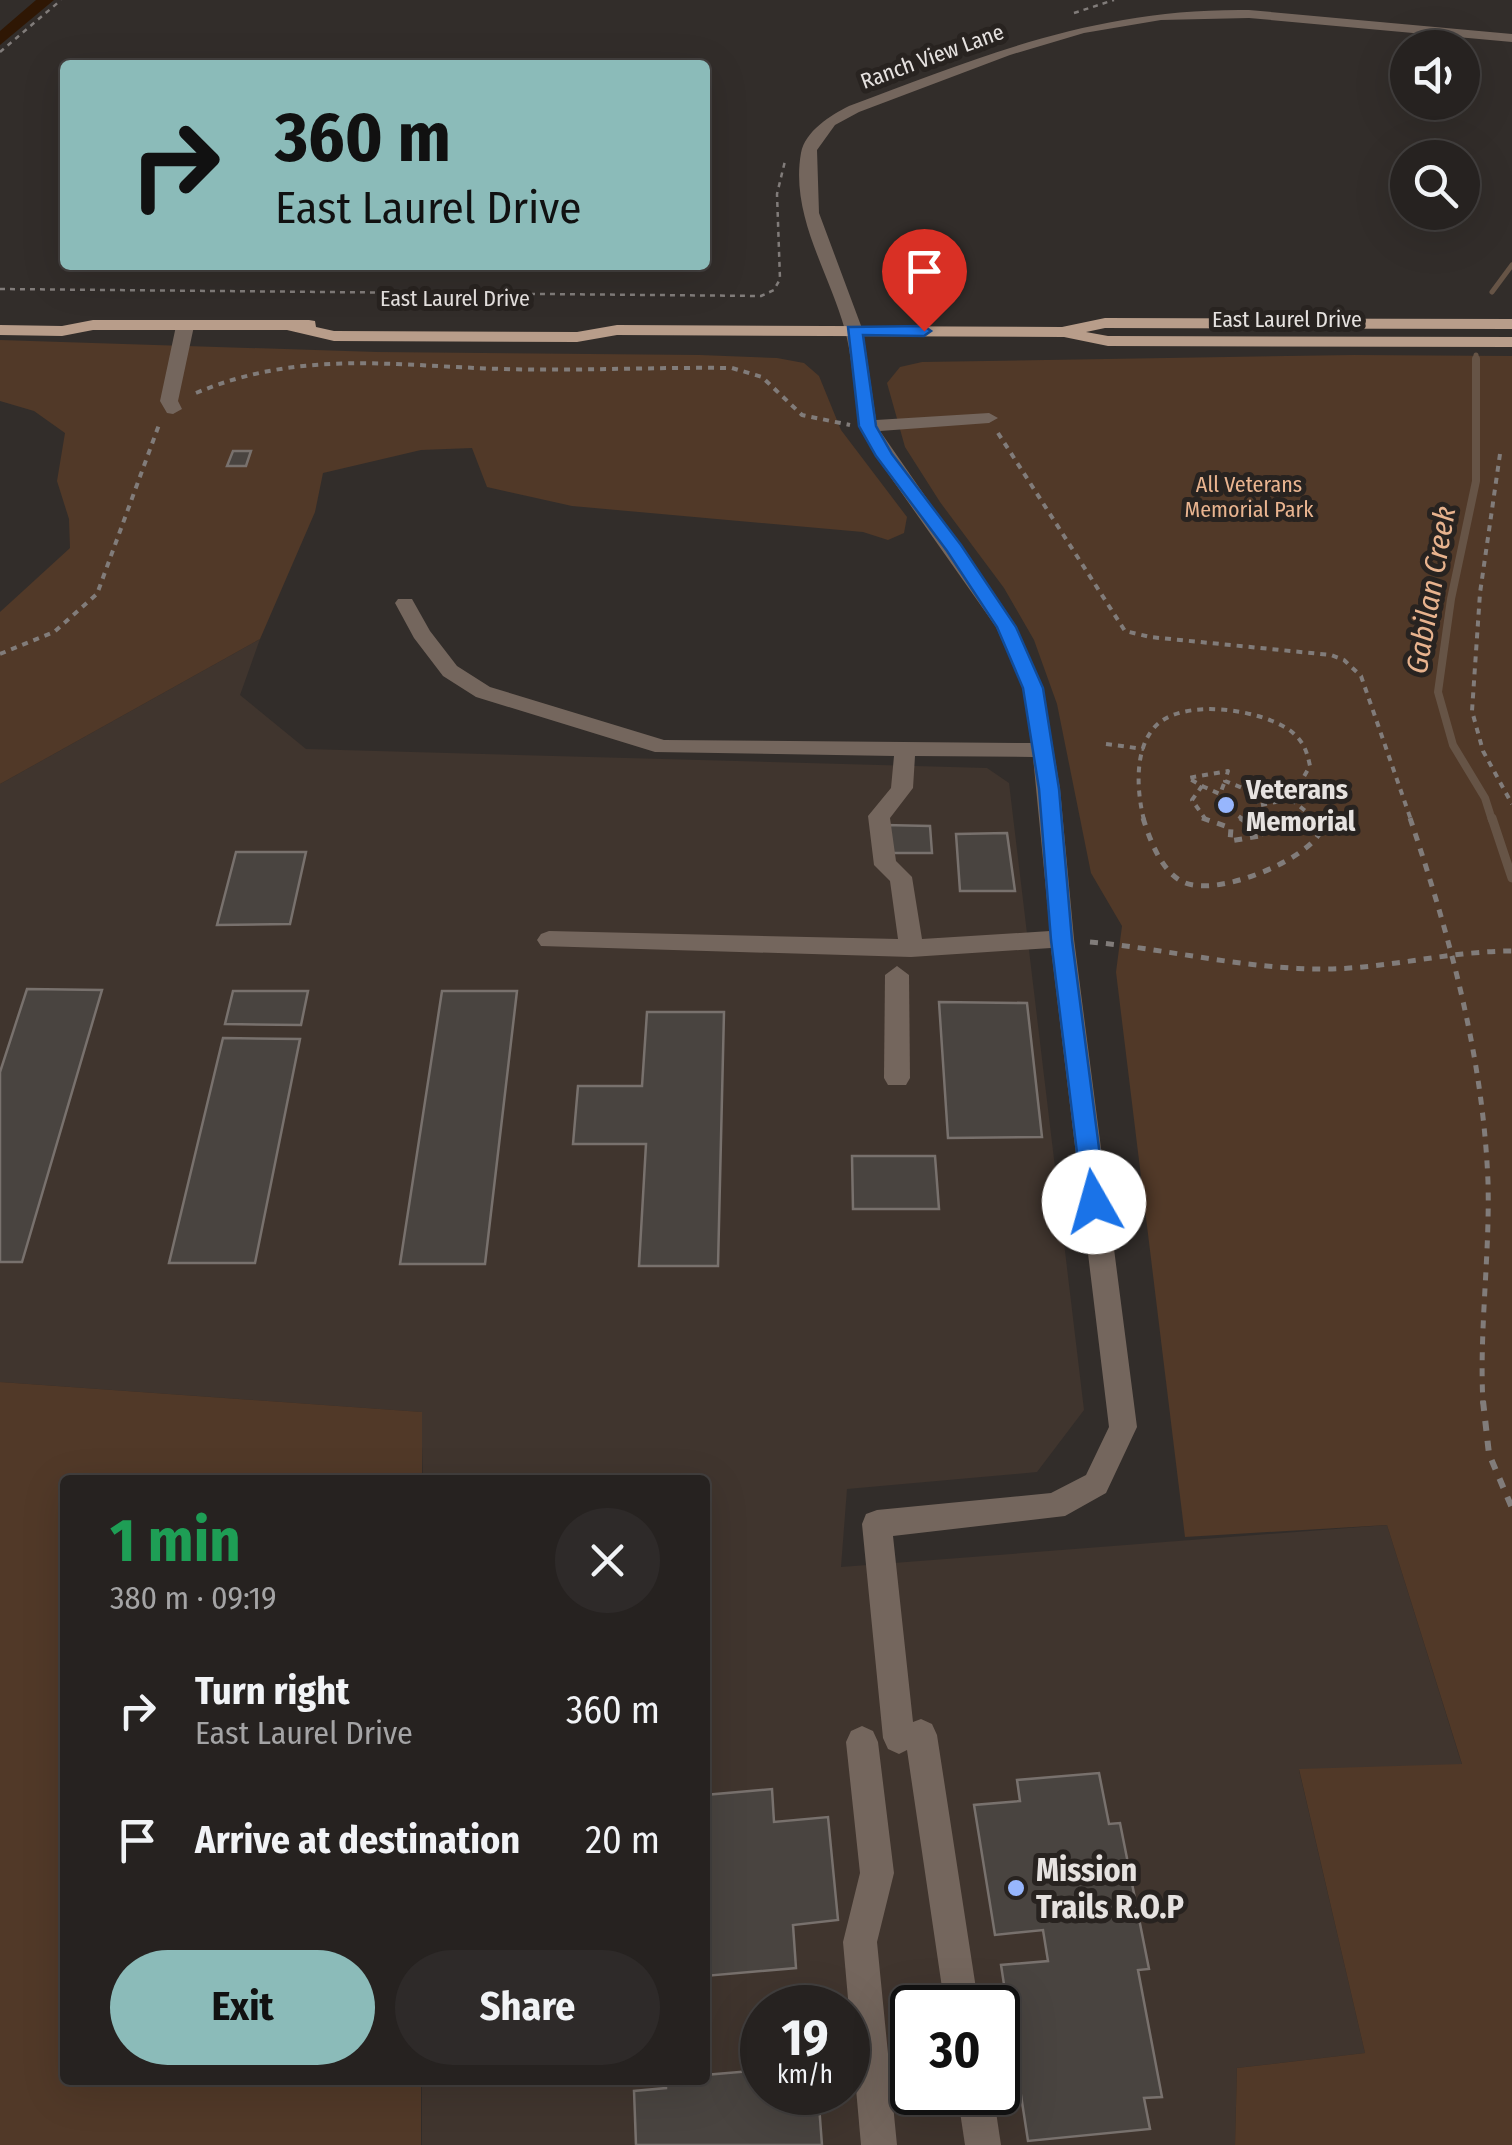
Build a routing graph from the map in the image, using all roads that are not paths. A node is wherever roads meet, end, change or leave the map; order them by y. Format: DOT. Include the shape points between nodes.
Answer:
graph roads {
  1 [pos="1512,38"];
  2 [pos="0,316"];
  3 [pos="1512,324"];
  4 [pos="94,325"];
  5 [pos="185,326"];
  6 [pos="0,330"];
  7 [pos="854,331"];
  8 [pos="1062,332"];
  9 [pos="1512,342"];
  10 [pos="172,408"];
  11 [pos="988,418"];
  12 [pos="868,426"];
  13 [pos="405,603"];
  14 [pos="1043,750"];
  15 [pos="904,751"];
  16 [pos="549,940"];
  17 [pos="1062,940"];
  18 [pos="882,948"];
  19 [pos="917,948"];
  20 [pos="897,975"];
  21 [pos="897,1078"];
  22 [pos="862,1742"];
  23 [pos="958,1985"];
  24 [pos="978,2115"];
  25 [pos="879,2145"];
  26 [pos="983,2145"];
  1 -- 7 [label="street, Ranch View Lane" via="1290,17 1163,16 1060,35 854,109 830,122 809,150 811,213"];
  2 -- 4 [label="main road, East Laurel Drive"];
  3 -- 8 [label="main road, East Laurel Drive" via="1105,323"];
  4 -- 5 [label="main road, East Laurel Drive"];
  4 -- 6 [label="main road, East Laurel Drive" via="62,332"];
  5 -- 7 [label="main road, East Laurel Drive" via="293,328 334,336"];
  5 -- 10 [label="street" via="168,400"];
  7 -- 8 [label="main road, East Laurel Drive"];
  7 -- 12 [label="street, Ranch View Lane"];
  8 -- 9 [label="main road, East Laurel Drive" via="1108,341"];
  11 -- 12 [label="street"];
  12 -- 14 [label="street" via="1006,627 1033,688"];
  13 -- 15 [label="street" via="450,671 526,707 663,746"];
  14 -- 15 [label="street"];
  14 -- 17 [label="street"];
  15 -- 19 [label="street" via="907,778 878,816 885,865 900,877"];
  16 -- 18 [label="street"];
  17 -- 19 [label="street"];
  17 -- 23 [label="street" via="1122,1427 1096,1484 1055,1506 877,1524"];
  18 -- 19 [label="street"];
  18 -- 20 [label="street" via="883,973"];
  19 -- 20 [label="street" via="916,974"];
  20 -- 21 [label="street"];
  22 -- 25 [label="street" via="877,1874 860,1942"];
  24 -- 26 [label="street"];
}
